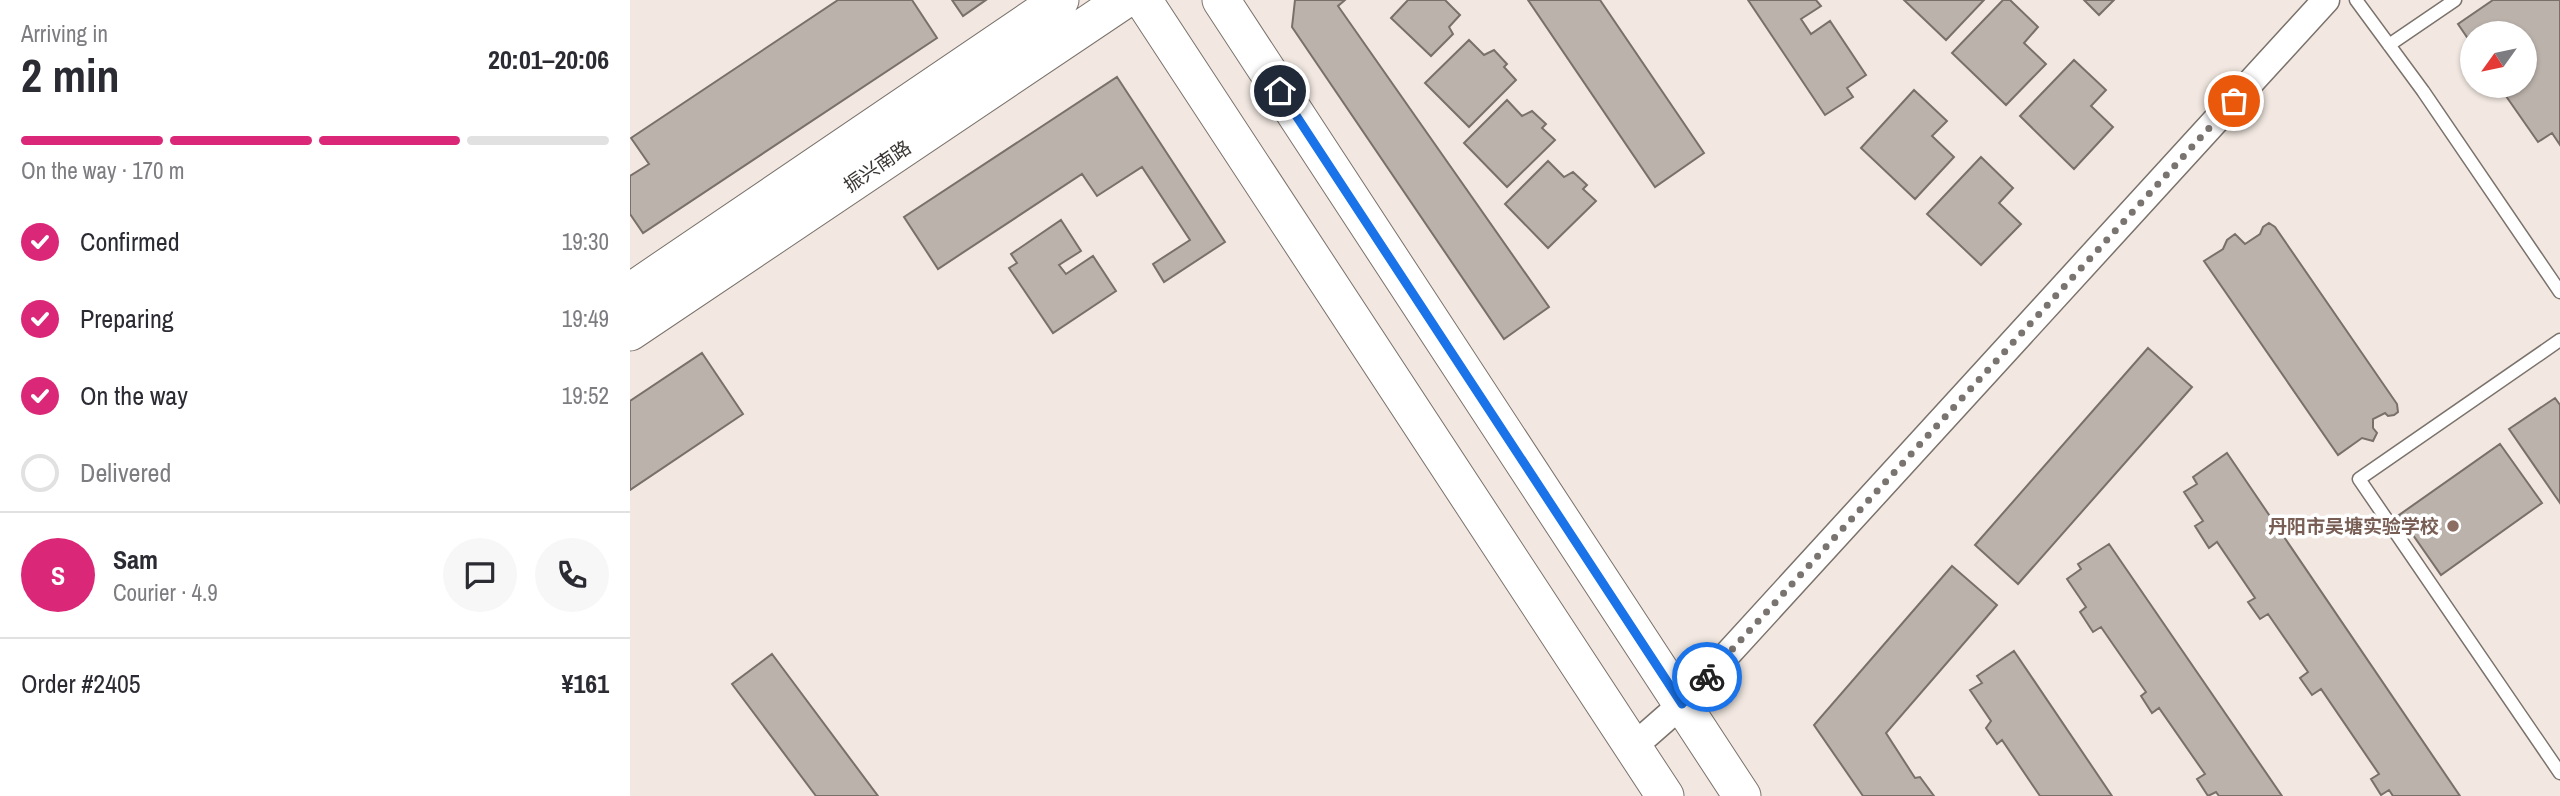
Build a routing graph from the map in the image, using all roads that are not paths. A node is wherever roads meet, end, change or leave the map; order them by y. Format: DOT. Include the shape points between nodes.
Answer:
graph roads {
  1 [pos="1060,0"];
  2 [pos="1124,0"];
  3 [pos="1143,0"];
  4 [pos="1221,0"];
  5 [pos="2326,0"];
  6 [pos="2356,0"];
  7 [pos="2455,0"];
  8 [pos="2389,45"];
  9 [pos="630,292"];
  10 [pos="2560,292"];
  11 [pos="630,332"];
  12 [pos="2560,340"];
  13 [pos="1682,704"];
  14 [pos="1633,747"];
  15 [pos="2560,773"];
  16 [pos="1665,796"];
  17 [pos="1742,796"];
  1 -- 9 [label="street, 振兴南路"];
  2 -- 11 [label="street, 振兴南路"];
  3 -- 14 [label="street"];
  4 -- 13 [label="street"];
  5 -- 13 [label="street"];
  6 -- 8 [label="lane"];
  7 -- 8 [label="lane"];
  8 -- 10 [label="lane"];
  12 -- 15 [label="lane" via="2360,479"];
  13 -- 14 [label="street"];
  13 -- 17 [label="street"];
  14 -- 16 [label="street"];
}
